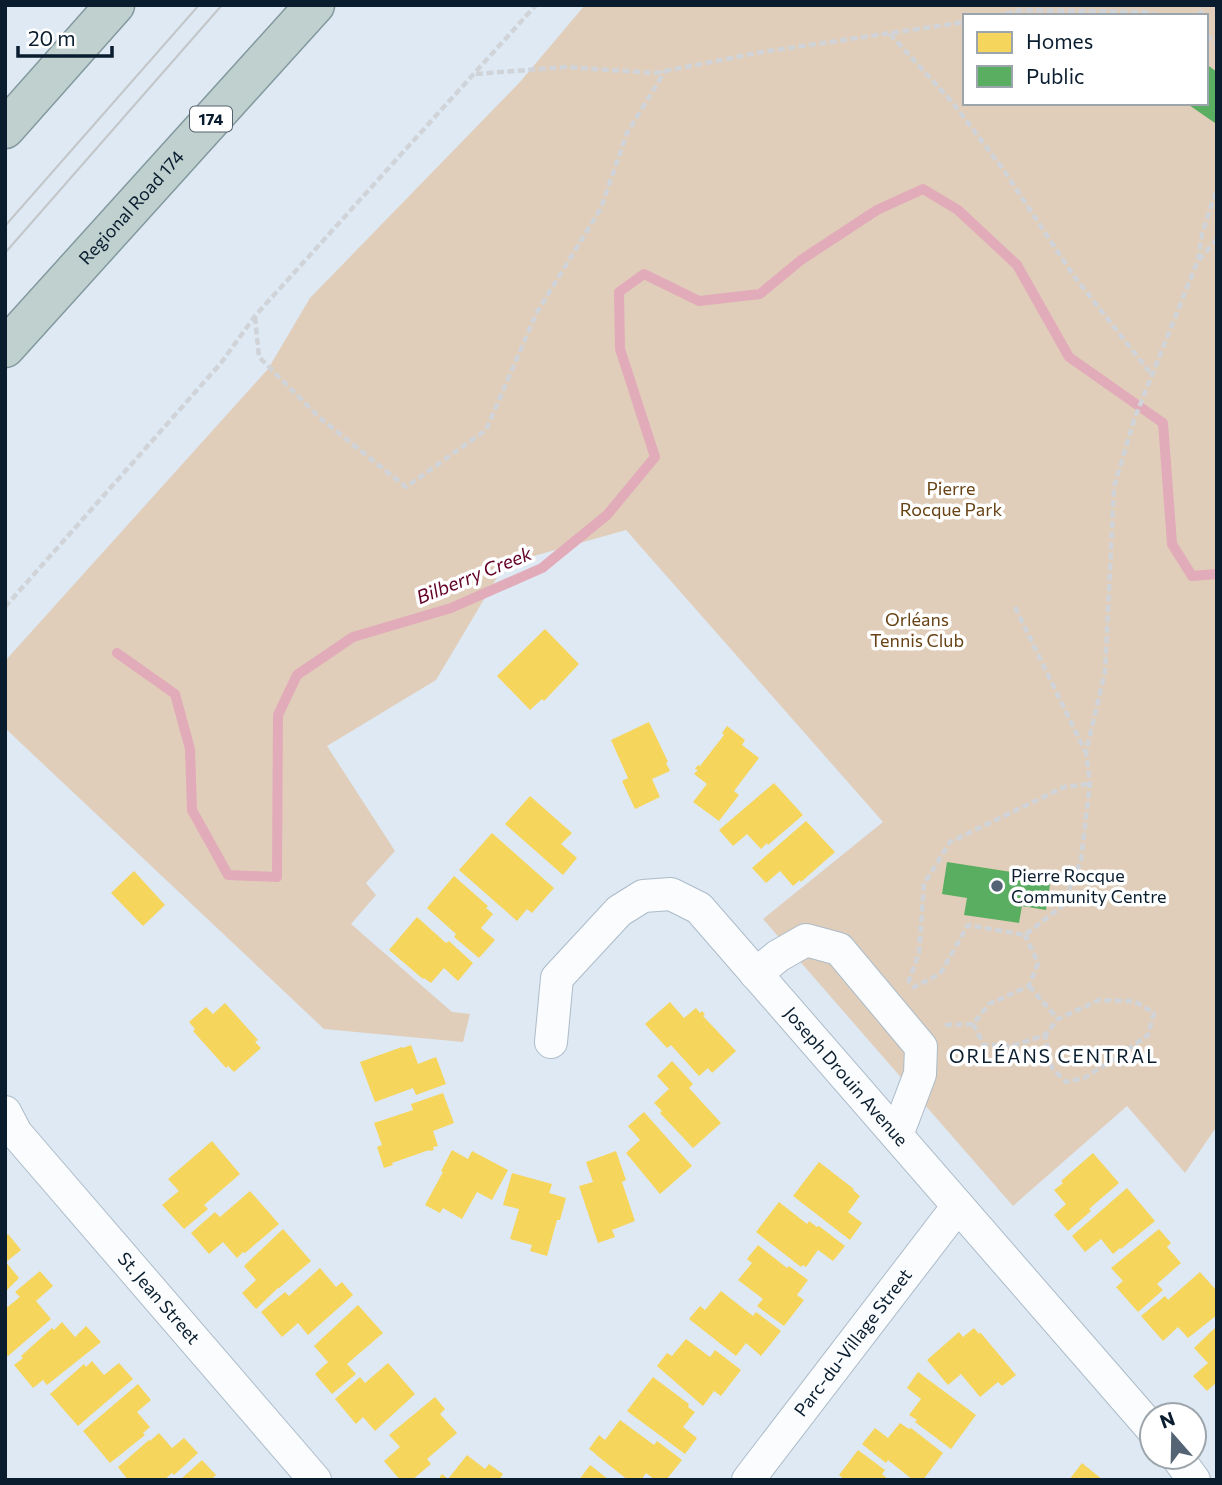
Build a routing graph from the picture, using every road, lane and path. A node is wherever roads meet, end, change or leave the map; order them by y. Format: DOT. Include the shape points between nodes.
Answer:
graph roads {
  1 [pos="115,5"];
  2 [pos="315,5"];
  3 [pos="536,5"];
  4 [pos="1004,14"];
  5 [pos="1152,14"];
  6 [pos="963,22"];
  7 [pos="890,34"];
  8 [pos="665,71"];
  9 [pos="475,74"];
  10 [pos="5,129"];
  11 [pos="1217,188"];
  12 [pos="1217,239"];
  13 [pos="1198,260"];
  14 [pos="255,316"];
  15 [pos="5,348"];
  16 [pos="1152,374"];
  17 [pos="5,607"];
  18 [pos="1015,607"];
  19 [pos="1086,752"];
  20 [pos="1090,784"];
  21 [pos="1025,935"];
  22 [pos="756,974"];
  23 [pos="1029,986"];
  24 [pos="1058,1019"];
  25 [pos="1045,1035"];
  26 [pos="551,1042"];
  27 [pos="5,1112"];
  28 [pos="897,1135"];
  29 [pos="958,1206"];
  30 [pos="1138,1413"];
  31 [pos="315,1480"];
  32 [pos="748,1480"];
  1 -- 10 [label="highway"];
  2 -- 15 [label="highway, Regional Road 174 / 174"];
  3 -- 9 [label="path"];
  4 -- 5 [label="path" via="1022,10"];
  6 -- 7 [label="path"];
  7 -- 8 [label="path"];
  7 -- 16 [label="path" via="953,103 1073,275"];
  8 -- 9 [label="path" via="565,67"];
  8 -- 14 [label="path" via="628,133 601,208 536,314 486,430 406,487 320,418 259,357"];
  9 -- 14 [label="path"];
  11 -- 13 [label="path"];
  12 -- 13 [label="path"];
  13 -- 16 [label="path"];
  14 -- 17 [label="path" via="221,363"];
  16 -- 19 [label="path" via="1114,487 1105,672"];
  18 -- 19 [label="path"];
  19 -- 20 [label="path"];
  20 -- 21 [label="path" via="1081,860 1062,906"];
  20 -- 21 [label="path" via="1064,787 950,842 924,884 919,953 905,991 940,974 968,925"];
  21 -- 23 [label="path" via="1038,963"];
  22 -- 26 [label="street, Joseph Drouin Avenue" via="699,908 671,894 643,896 619,911 556,978"];
  22 -- 28 [label="street, Joseph Drouin Avenue"];
  22 -- 28 [label="street" via="806,940 839,949 920,1046 920,1074"];
  23 -- 24 [label="path"];
  23 -- 25 [label="path" via="989,1004 973,1024 984,1045 1012,1046"];
  24 -- 25 [label="path"];
  24 -- 25 [label="path" via="1099,1000 1134,1001 1153,1013 1148,1035 1084,1078 1066,1082 1052,1068"];
  27 -- 31 [label="street, St. Jean Street" via="16,1133"];
  28 -- 29 [label="street, Joseph Drouin Avenue"];
  29 -- 30 [label="street, Joseph Drouin Avenue"];
  29 -- 32 [label="street, Parc-du-Village Street"];
}
